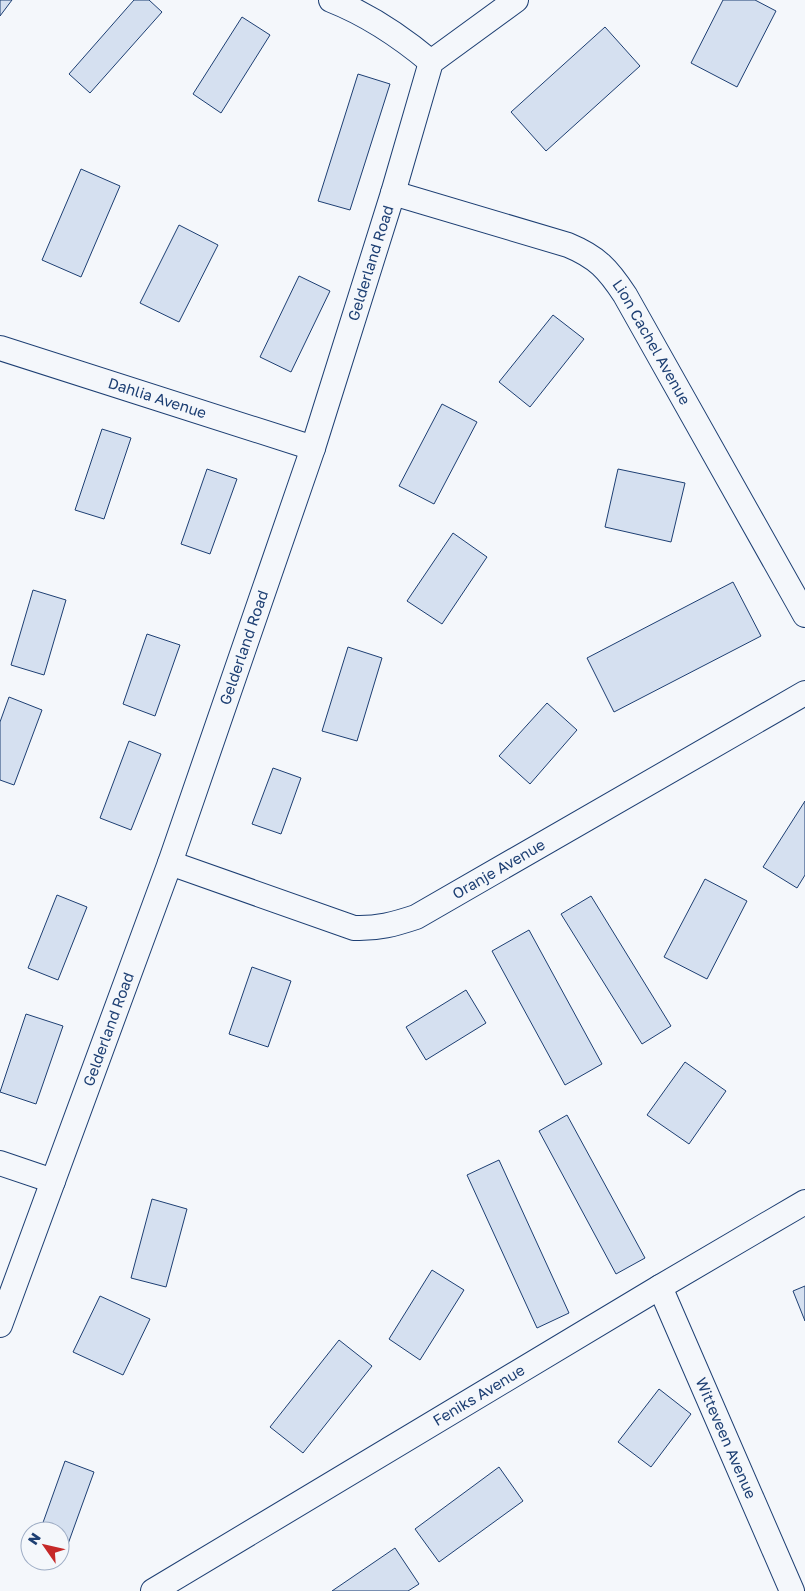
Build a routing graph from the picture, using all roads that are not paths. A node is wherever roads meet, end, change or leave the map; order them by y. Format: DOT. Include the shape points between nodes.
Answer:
graph roads {
  1 [pos="331,0"];
  2 [pos="516,0"];
  3 [pos="431,62"];
  4 [pos="393,193"];
  5 [pos="0,348"];
  6 [pos="313,448"];
  7 [pos="805,615"];
  8 [pos="805,693"];
  9 [pos="170,863"];
  10 [pos="0,1163"];
  11 [pos="53,1181"];
  12 [pos="805,1202"];
  13 [pos="660,1287"];
  14 [pos="0,1325"];
  15 [pos="153,1591"];
  16 [pos="792,1591"];
  1 -- 3 [label="street" via="387,28"];
  2 -- 3 [label="street"];
  3 -- 4 [label="street, Gelderland Road"];
  4 -- 6 [label="street, Gelderland Road"];
  4 -- 7 [label="street, Lion Cachel Avenue" via="568,245 601,263 625,295"];
  5 -- 6 [label="street, Dahlia Avenue"];
  6 -- 9 [label="street, Gelderland Road"];
  8 -- 9 [label="street, Oranje Avenue" via="416,917 394,924 354,928"];
  9 -- 11 [label="street, Gelderland Road"];
  10 -- 11 [label="street"];
  11 -- 14 [label="street, Gelderland Road"];
  12 -- 13 [label="street, Feniks Avenue"];
  13 -- 15 [label="street, Feniks Avenue"];
  13 -- 16 [label="street, Witteveen Avenue"];
}
